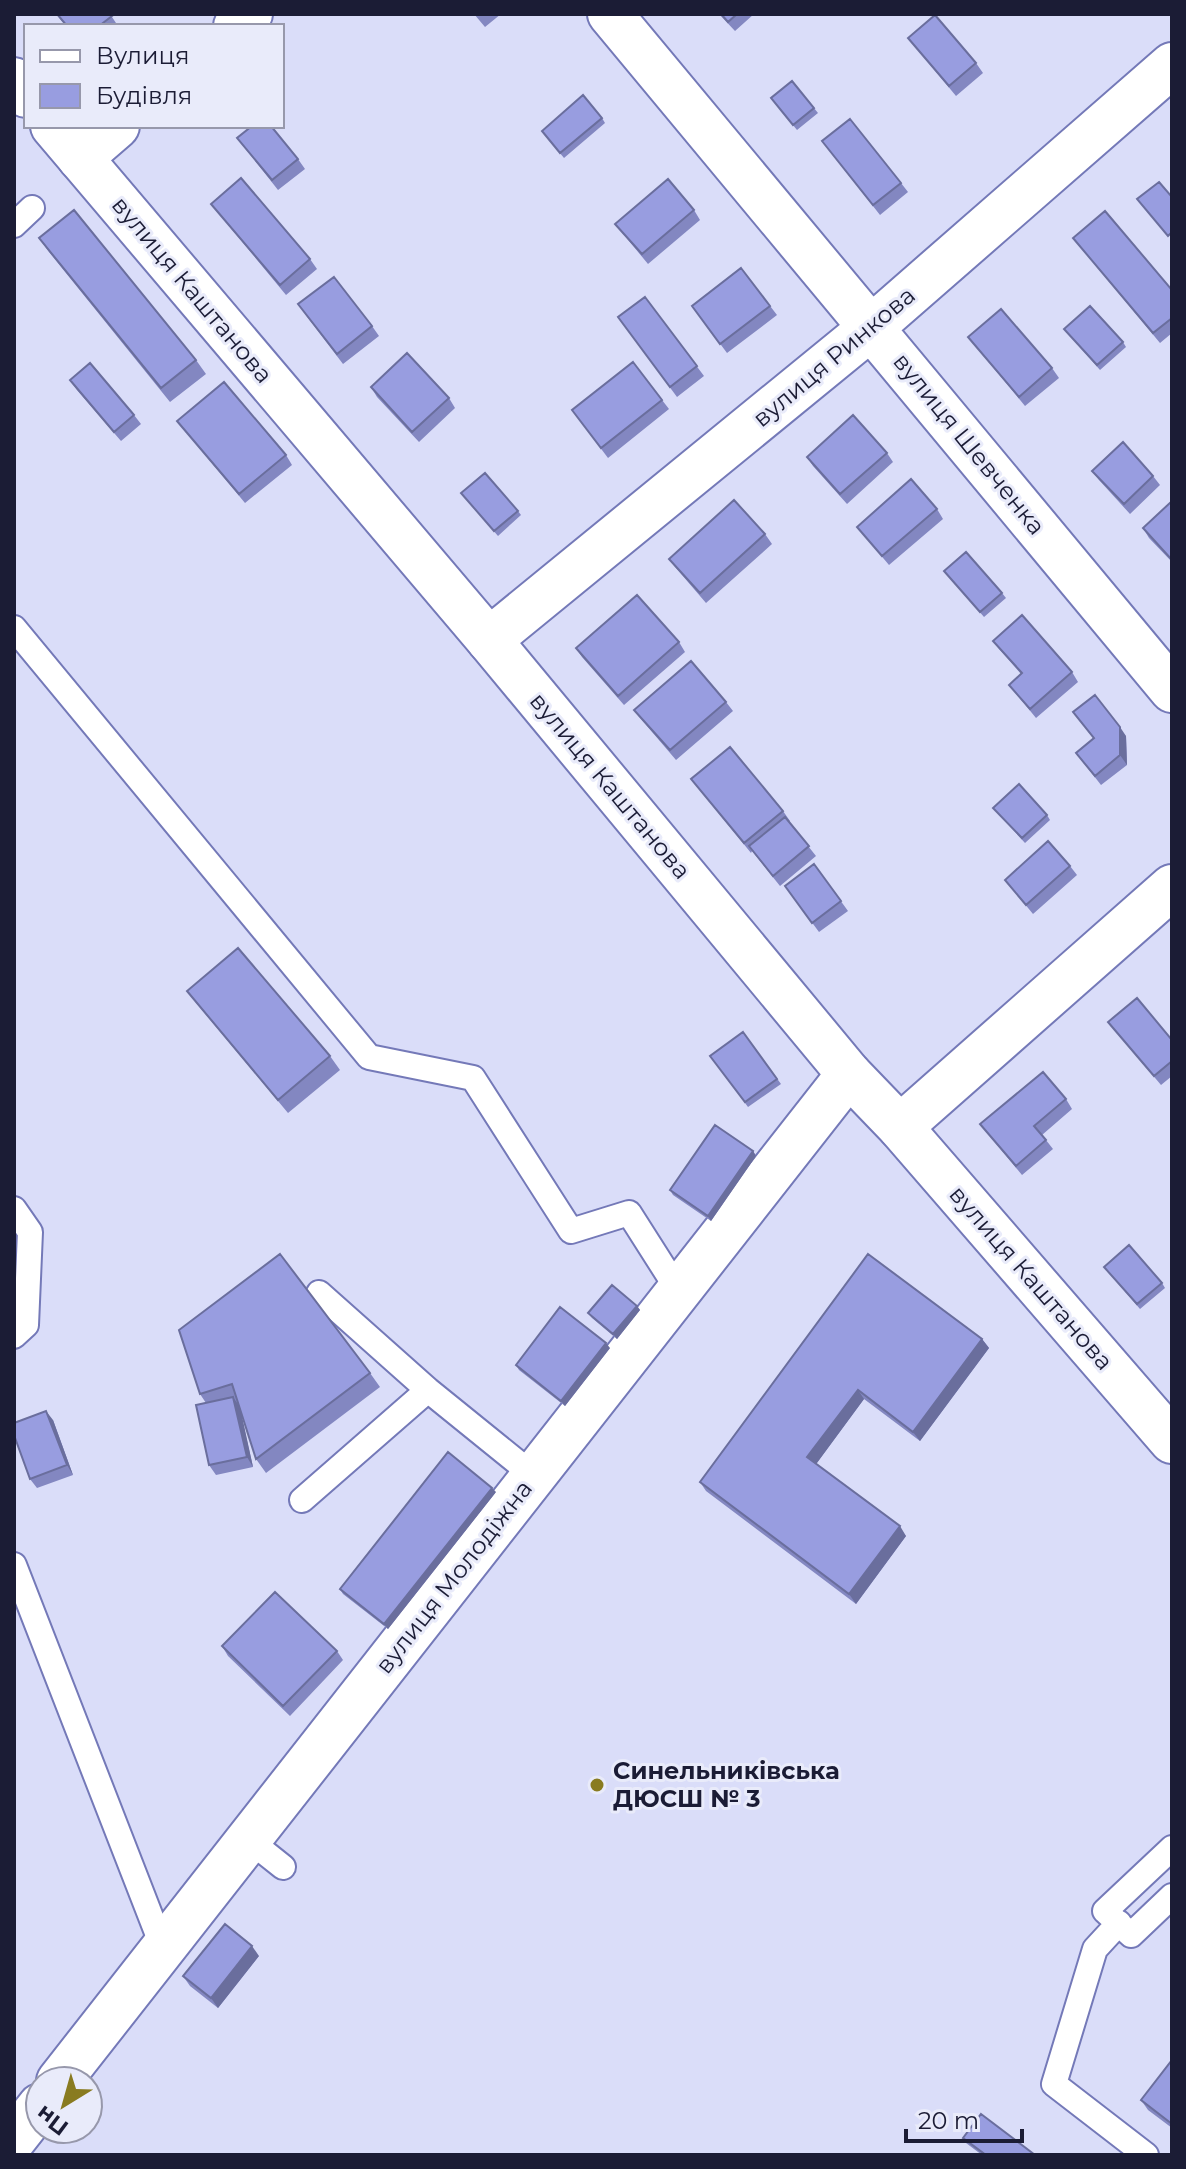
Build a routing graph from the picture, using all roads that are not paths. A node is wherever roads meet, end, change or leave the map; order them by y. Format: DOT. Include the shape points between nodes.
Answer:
graph roads {
  1 [pos="610,14"];
  2 [pos="1172,65"];
  3 [pos="111,128"];
  4 [pos="66,142"];
  5 [pos="872,327"];
  6 [pos="14,628"];
  7 [pos="489,640"];
  8 [pos="1172,690"];
  9 [pos="1172,887"];
  10 [pos="849,1074"];
  11 [pos="900,1127"];
  12 [pos="14,1209"];
  13 [pos="678,1290"];
  14 [pos="319,1293"];
  15 [pos="14,1336"];
  16 [pos="428,1390"];
  17 [pos="1172,1441"];
  18 [pos="533,1475"];
  19 [pos="302,1500"];
  20 [pos="14,1565"];
  21 [pos="21,1599"];
  22 [pos="248,1839"];
  23 [pos="1172,1848"];
  24 [pos="283,1867"];
  25 [pos="1172,1896"];
  26 [pos="1119,1923"];
  27 [pos="163,1948"];
  28 [pos="72,2065"];
  29 [pos="1146,2155"];
  1 -- 5 [label="street, вулиця Шевченка"];
  2 -- 5 [label="street, вулиця Ринкова"];
  3 -- 4 [label="street"];
  4 -- 7 [label="street, вулиця Каштанова"];
  5 -- 7 [label="street, вулиця Ринкова"];
  5 -- 8 [label="street, вулиця Шевченка"];
  6 -- 13 [label="lane" via="369,1057 473,1078 571,1231 629,1213"];
  7 -- 10 [label="street, вулиця Каштанова"];
  9 -- 11 [label="street"];
  10 -- 11 [label="street, вулиця Каштанова"];
  10 -- 13 [label="street, вулиця Молодіжна"];
  11 -- 17 [label="street, вулиця Каштанова"];
  12 -- 15 [label="lane" via="30,1232 26,1325"];
  13 -- 18 [label="street, вулиця Молодіжна"];
  14 -- 16 [label="lane"];
  16 -- 18 [label="lane"];
  16 -- 19 [label="lane"];
  18 -- 22 [label="street, вулиця Молодіжна"];
  20 -- 21 [label="lane"];
  21 -- 27 [label="lane"];
  22 -- 24 [label="lane"];
  22 -- 27 [label="street, вулиця Молодіжна"];
  23 -- 26 [label="lane" via="1105,1911"];
  25 -- 26 [label="lane" via="1131,1935"];
  26 -- 29 [label="lane" via="1095,1949 1054,2084"];
  27 -- 28 [label="street, вулиця Молодіжна"];
}
